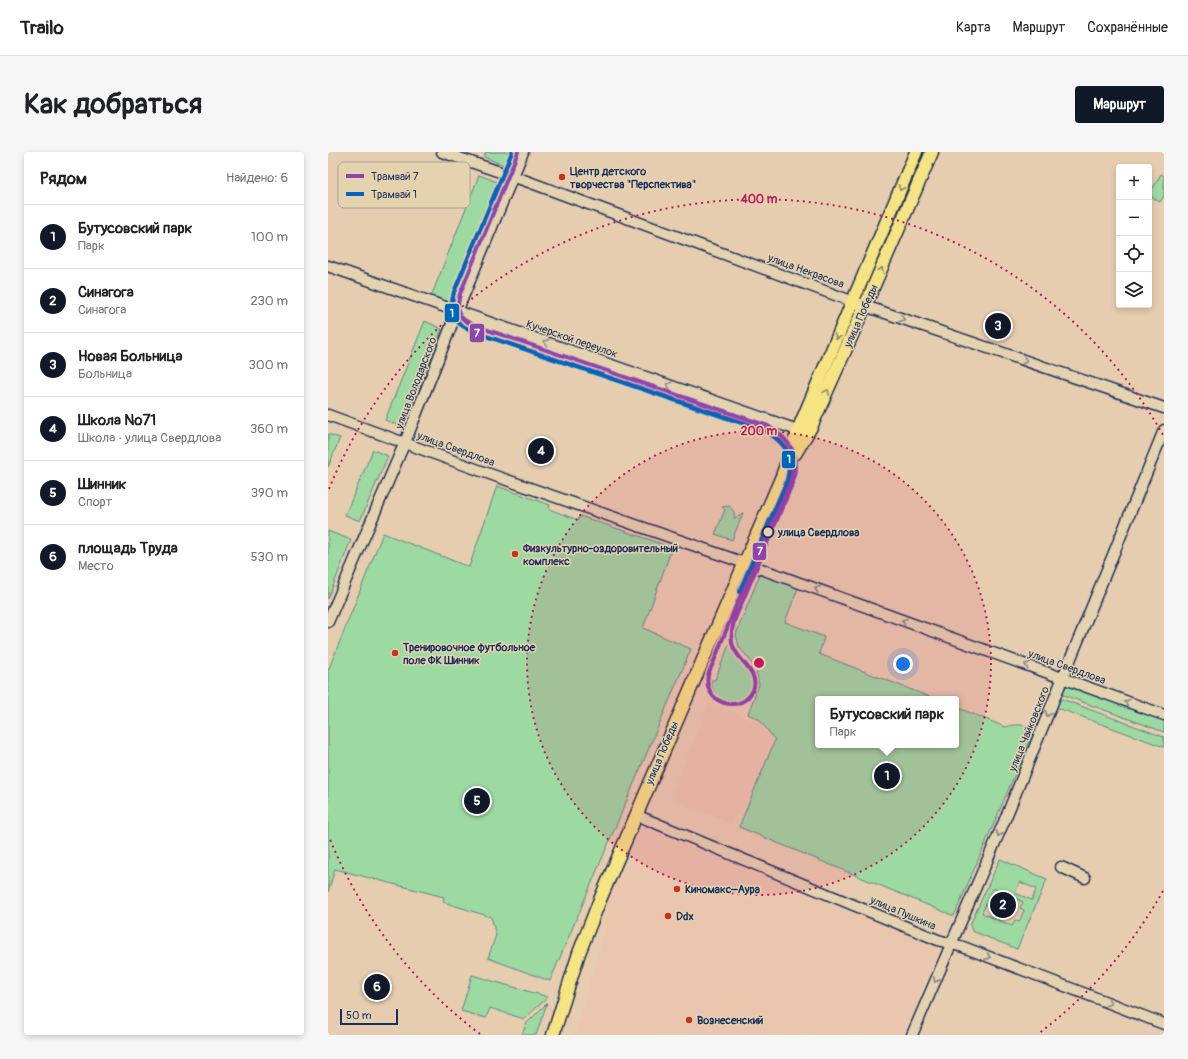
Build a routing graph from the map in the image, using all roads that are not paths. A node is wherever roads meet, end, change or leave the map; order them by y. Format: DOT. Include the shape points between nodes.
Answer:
graph roads {
  1 [pos="442,152"];
  2 [pos="523,152"];
  3 [pos="916,152"];
  4 [pos="932,152"];
  5 [pos="513,176"];
  6 [pos="328,266"];
  7 [pos="852,301"];
  8 [pos="865,306"];
  9 [pos="457,311"];
  10 [pos="1164,408"];
  11 [pos="328,416"];
  12 [pos="1164,430"];
  13 [pos="803,432"];
  14 [pos="405,443"];
  15 [pos="744,563"];
  16 [pos="328,622"];
  17 [pos="1063,678"];
  18 [pos="1164,715"];
  19 [pos="636,815"];
  20 [pos="1061,867"];
  21 [pos="1085,878"];
  22 [pos="951,944"];
  23 [pos="1164,1024"];
  24 [pos="553,1035"];
  25 [pos="912,1035"];
  1 -- 5 [label="street, улица Некрасова"];
  2 -- 5 [label="street, улица Володарского"];
  3 -- 7 [label="main road, улица Победы, one-way"];
  8 -- 4 [label="main road, улица Победы, one-way"];
  5 -- 7 [label="street, улица Некрасова"];
  5 -- 9 [label="street, улица Володарского"];
  6 -- 9 [label="street, Кучерской переулок"];
  7 -- 8 [label="street, улица Некрасова"];
  7 -- 13 [label="main road, улица Победы, one-way"];
  8 -- 10 [label="street, улица Некрасова, one-way"];
  13 -- 8 [label="main road, улица Победы, one-way" via="811,427"];
  13 -- 9 [label="street, Кучерской переулок, one-way"];
  9 -- 14 [label="street, улица Володарского"];
  11 -- 14 [label="street, улица Свердлова"];
  12 -- 17 [label="street, улица Чайковского"];
  13 -- 15 [label="main road, улица Победы"];
  14 -- 15 [label="street, улица Свердлова"];
  14 -- 16 [label="street, улица Володарского"];
  17 -- 15 [label="street, улица Свердлова, one-way"];
  15 -- 19 [label="main road, улица Победы"];
  18 -- 17 [label="street, улица Свердлова, one-way"];
  17 -- 22 [label="street, улица Чайковского, one-way"];
  19 -- 22 [label="street, улица Пушкина"];
  19 -- 24 [label="main road, улица Победы" via="579,953"];
  20 -- 21 [label="street"];
  22 -- 23 [label="street, улица Пушкина, one-way"];
  22 -- 25 [label="street, улица Чайковского, one-way"];
}
